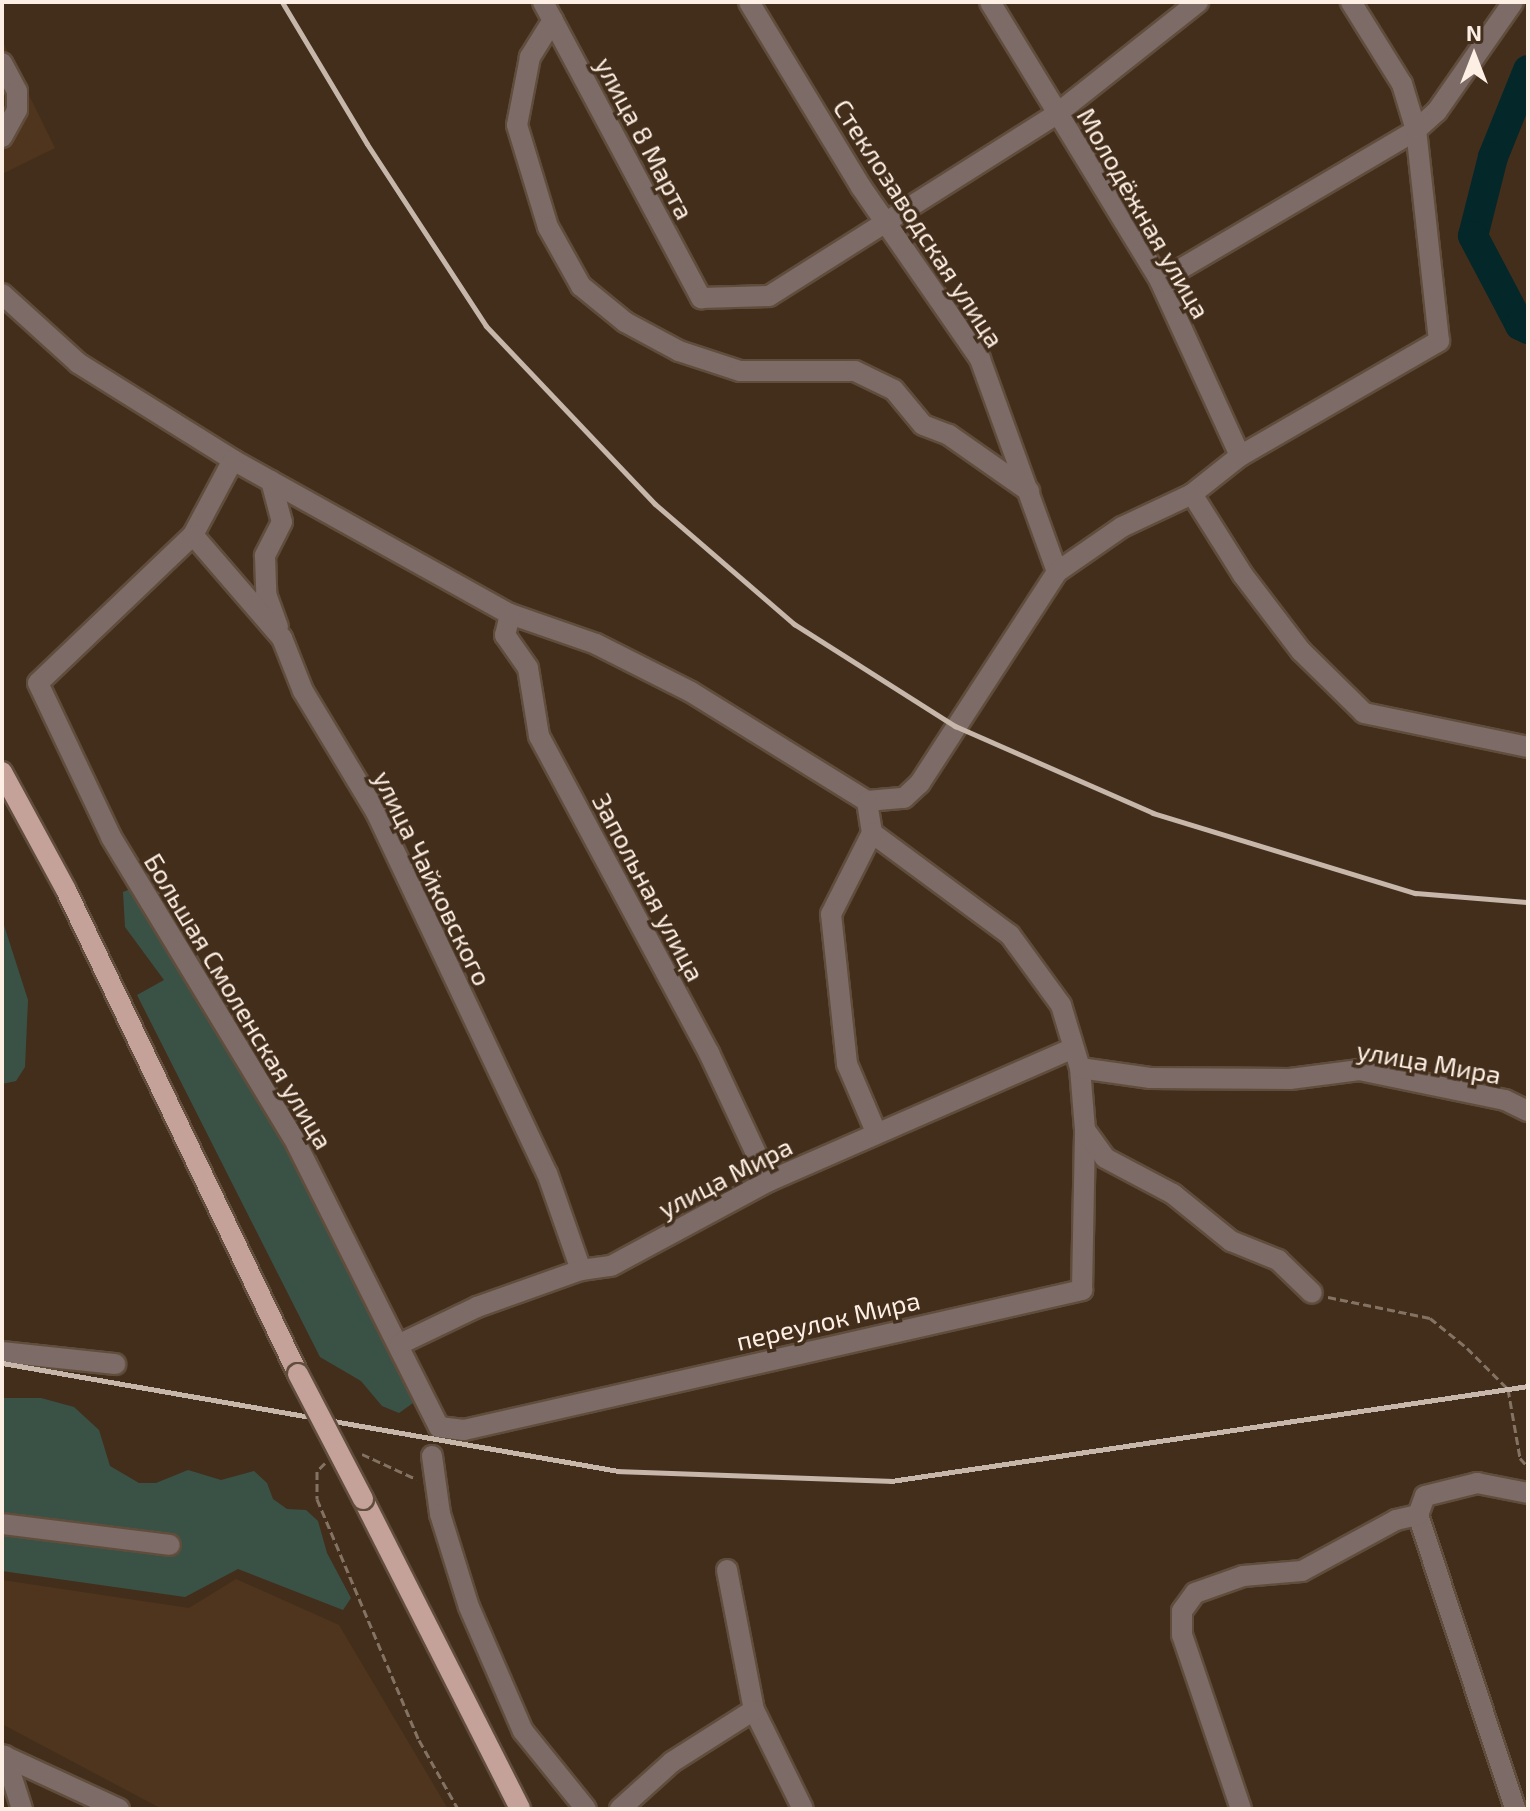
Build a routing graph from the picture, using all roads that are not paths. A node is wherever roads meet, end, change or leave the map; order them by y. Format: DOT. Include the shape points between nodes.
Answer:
graph roads {
  1 [pos="749,2"];
  2 [pos="990,2"];
  3 [pos="1198,2"];
  4 [pos="1351,2"];
  5 [pos="1513,2"];
  6 [pos="548,11"];
  7 [pos="2,63"];
  8 [pos="1058,113"];
  9 [pos="1416,130"];
  10 [pos="2,137"];
  11 [pos="886,223"];
  12 [pos="1160,281"];
  13 [pos="2,294"];
  14 [pos="1240,456"];
  15 [pos="233,460"];
  16 [pos="271,481"];
  17 [pos="1029,491"];
  18 [pos="1192,494"];
  19 [pos="193,535"];
  20 [pos="1057,572"];
  21 [pos="510,614"];
  22 [pos="282,638"];
  23 [pos="1528,747"];
  24 [pos="2,772"];
  25 [pos="867,801"];
  26 [pos="872,833"];
  27 [pos="1073,1048"];
  28 [pos="1080,1068"];
  29 [pos="1528,1111"];
  30 [pos="1085,1130"];
  31 [pos="876,1132"];
  32 [pos="769,1181"];
  33 [pos="581,1270"];
  34 [pos="1312,1293"];
  35 [pos="400,1344"];
  36 [pos="2,1352"];
  37 [pos="115,1364"];
  38 [pos="432,1456"];
  39 [pos="1528,1493"];
  40 [pos="1418,1515"];
  41 [pos="2,1524"];
  42 [pos="170,1545"];
  43 [pos="727,1570"];
  44 [pos="754,1710"];
  45 [pos="4,1756"];
  46 [pos="22,1809"];
  47 [pos="119,1809"];
  48 [pos="520,1809"];
  49 [pos="586,1809"];
  50 [pos="620,1809"];
  51 [pos="803,1809"];
  52 [pos="1241,1809"];
  53 [pos="1515,1809"];
  1 -- 11 [label="street, Стеклозаводская улица"];
  2 -- 8 [label="street, Молодёжная улица"];
  3 -- 8 [label="street"];
  4 -- 9 [label="street" via="1402,84"];
  5 -- 9 [label="street" via="1437,111"];
  6 -- 11 [label="street, улица 8 Марта" via="701,298 769,296 799,272"];
  6 -- 17 [label="street" via="517,104 522,148 548,227 581,286 625,322 679,351 740,371 855,371 894,390 923,425 949,435"];
  7 -- 10 [label="street" via="17,91 17,110"];
  8 -- 11 [label="street"];
  8 -- 12 [label="street, Молодёжная улица"];
  9 -- 12 [label="street"];
  9 -- 14 [label="street" via="1439,341"];
  11 -- 17 [label="street, Стеклозаводская улица" via="980,359"];
  12 -- 14 [label="street, Молодёжная улица"];
  13 -- 15 [label="street" via="78,363"];
  14 -- 18 [label="street"];
  15 -- 16 [label="street"];
  15 -- 19 [label="street"];
  16 -- 21 [label="street"];
  16 -- 22 [label="street" via="282,522 265,556 266,594"];
  17 -- 20 [label="street, Стеклозаводская улица"];
  18 -- 20 [label="street" via="1122,527"];
  18 -- 23 [label="street" via="1243,575 1301,651 1364,713"];
  19 -- 22 [label="street, улица Чайковского"];
  19 -- 35 [label="street, Большая Смоленская улица" via="38,683 111,837 293,1137"];
  20 -- 25 [label="street" via="920,783 904,798"];
  21 -- 25 [label="street" via="596,644 691,692"];
  21 -- 32 [label="street, Запольная улица" via="505,635 528,668 539,736 709,1053"];
  22 -- 33 [label="street, улица Чайковского" via="303,691 376,812 547,1173"];
  24 -- 48 [label="main road, bridge" via="66,890 298,1374"];
  25 -- 26 [label="street"];
  26 -- 27 [label="street, переулок Мира" via="1010,935 1061,1005"];
  26 -- 31 [label="street" via="831,914 847,1064"];
  27 -- 28 [label="street, переулок Мира"];
  27 -- 31 [label="street, улица Мира"];
  28 -- 29 [label="street, улица Мира" via="1150,1078 1290,1079 1359,1070 1505,1100"];
  28 -- 30 [label="street, переулок Мира"];
  30 -- 34 [label="street" via="1105,1158 1173,1194 1231,1241 1278,1260"];
  30 -- 35 [label="street, переулок Мира" via="1082,1290 464,1430 439,1427"];
  31 -- 32 [label="street, улица Мира"];
  32 -- 33 [label="street, улица Мира" via="611,1266"];
  33 -- 35 [label="street, улица Мира" via="477,1307"];
  36 -- 37 [label="street"];
  38 -- 49 [label="street" via="434,1484 469,1607 523,1731"];
  39 -- 40 [label="street" via="1477,1483 1425,1496"];
  40 -- 52 [label="street" via="1396,1520 1302,1571 1243,1576 1195,1593 1182,1611 1182,1635"];
  40 -- 53 [label="street"];
  41 -- 42 [label="street"];
  43 -- 44 [label="street"];
  44 -- 50 [label="street" via="672,1762"];
  44 -- 51 [label="street"];
  45 -- 46 [label="street"];
  45 -- 47 [label="street"];
}
